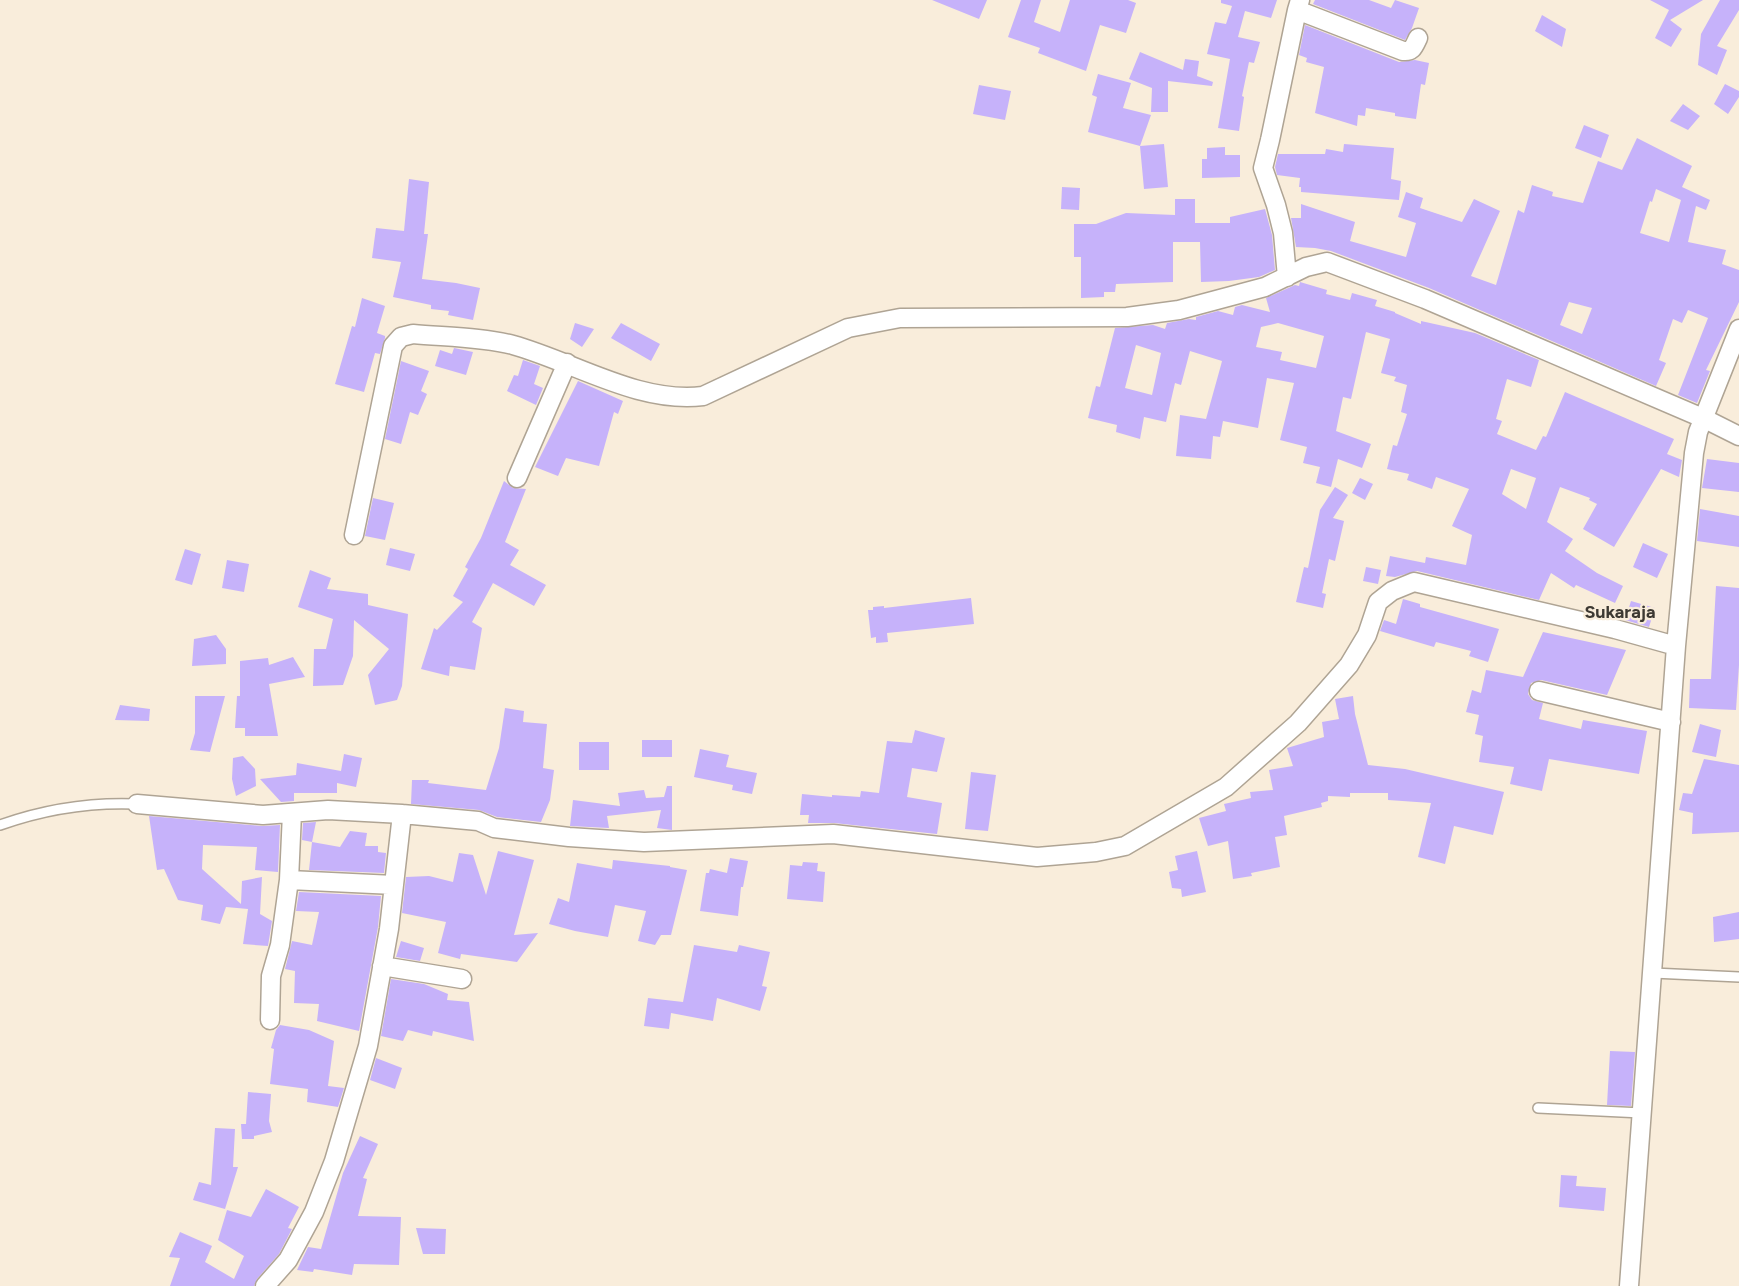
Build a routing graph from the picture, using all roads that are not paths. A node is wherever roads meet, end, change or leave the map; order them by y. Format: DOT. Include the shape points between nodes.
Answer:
graph roads {
  1 [pos="1298,5"];
  2 [pos="1418,38"];
  3 [pos="1287,277"];
  4 [pos="1739,329"];
  5 [pos="567,363"];
  6 [pos="1705,419"];
  7 [pos="1739,436"];
  8 [pos="517,478"];
  9 [pos="354,535"];
  10 [pos="1676,646"];
  11 [pos="1539,691"];
  12 [pos="1671,722"];
  13 [pos="137,804"];
  14 [pos="292,813"];
  15 [pos="402,814"];
  16 [pos="0,825"];
  17 [pos="289,880"];
  18 [pos="394,885"];
  19 [pos="382,966"];
  20 [pos="1653,974"];
  21 [pos="1739,977"];
  22 [pos="462,980"];
  23 [pos="270,1020"];
  24 [pos="1538,1108"];
  25 [pos="1642,1113"];
  26 [pos="265,1286"];
  27 [pos="1629,1286"];
  1 -- 2 [label="street" via="1403,51 1412,50"];
  1 -- 3 [label="street" via="1263,168 1283,233"];
  3 -- 5 [label="street" via="1265,287 1179,310 1127,317 900,318 848,328 703,396 668,397"];
  3 -- 6 [label="street" via="1327,262 1342,267"];
  4 -- 6 [label="street"];
  5 -- 8 [label="street"];
  5 -- 9 [label="street" via="511,345 413,334 400,337 393,346"];
  6 -- 7 [label="street"];
  6 -- 10 [label="street" via="1694,453"];
  10 -- 12 [label="street"];
  10 -- 15 [label="street" via="1414,582 1403,585 1378,602 1367,635 1349,665 1298,723 1226,787 1125,846 1096,852 1037,857 833,834 644,842 569,837 494,828 478,821"];
  11 -- 12 [label="street"];
  12 -- 20 [label="street"];
  13 -- 14 [label="street"];
  13 -- 16 [label="lane" via="74,805"];
  14 -- 15 [label="street" via="328,810"];
  14 -- 17 [label="street"];
  15 -- 18 [label="street"];
  17 -- 18 [label="street"];
  17 -- 23 [label="street" via="280,945 271,976"];
  18 -- 19 [label="street"];
  19 -- 22 [label="street"];
  19 -- 26 [label="street" via="368,1046 334,1161 314,1212 288,1260"];
  20 -- 21 [label="lane"];
  20 -- 25 [label="street"];
  24 -- 25 [label="lane"];
  25 -- 27 [label="street"];
}
